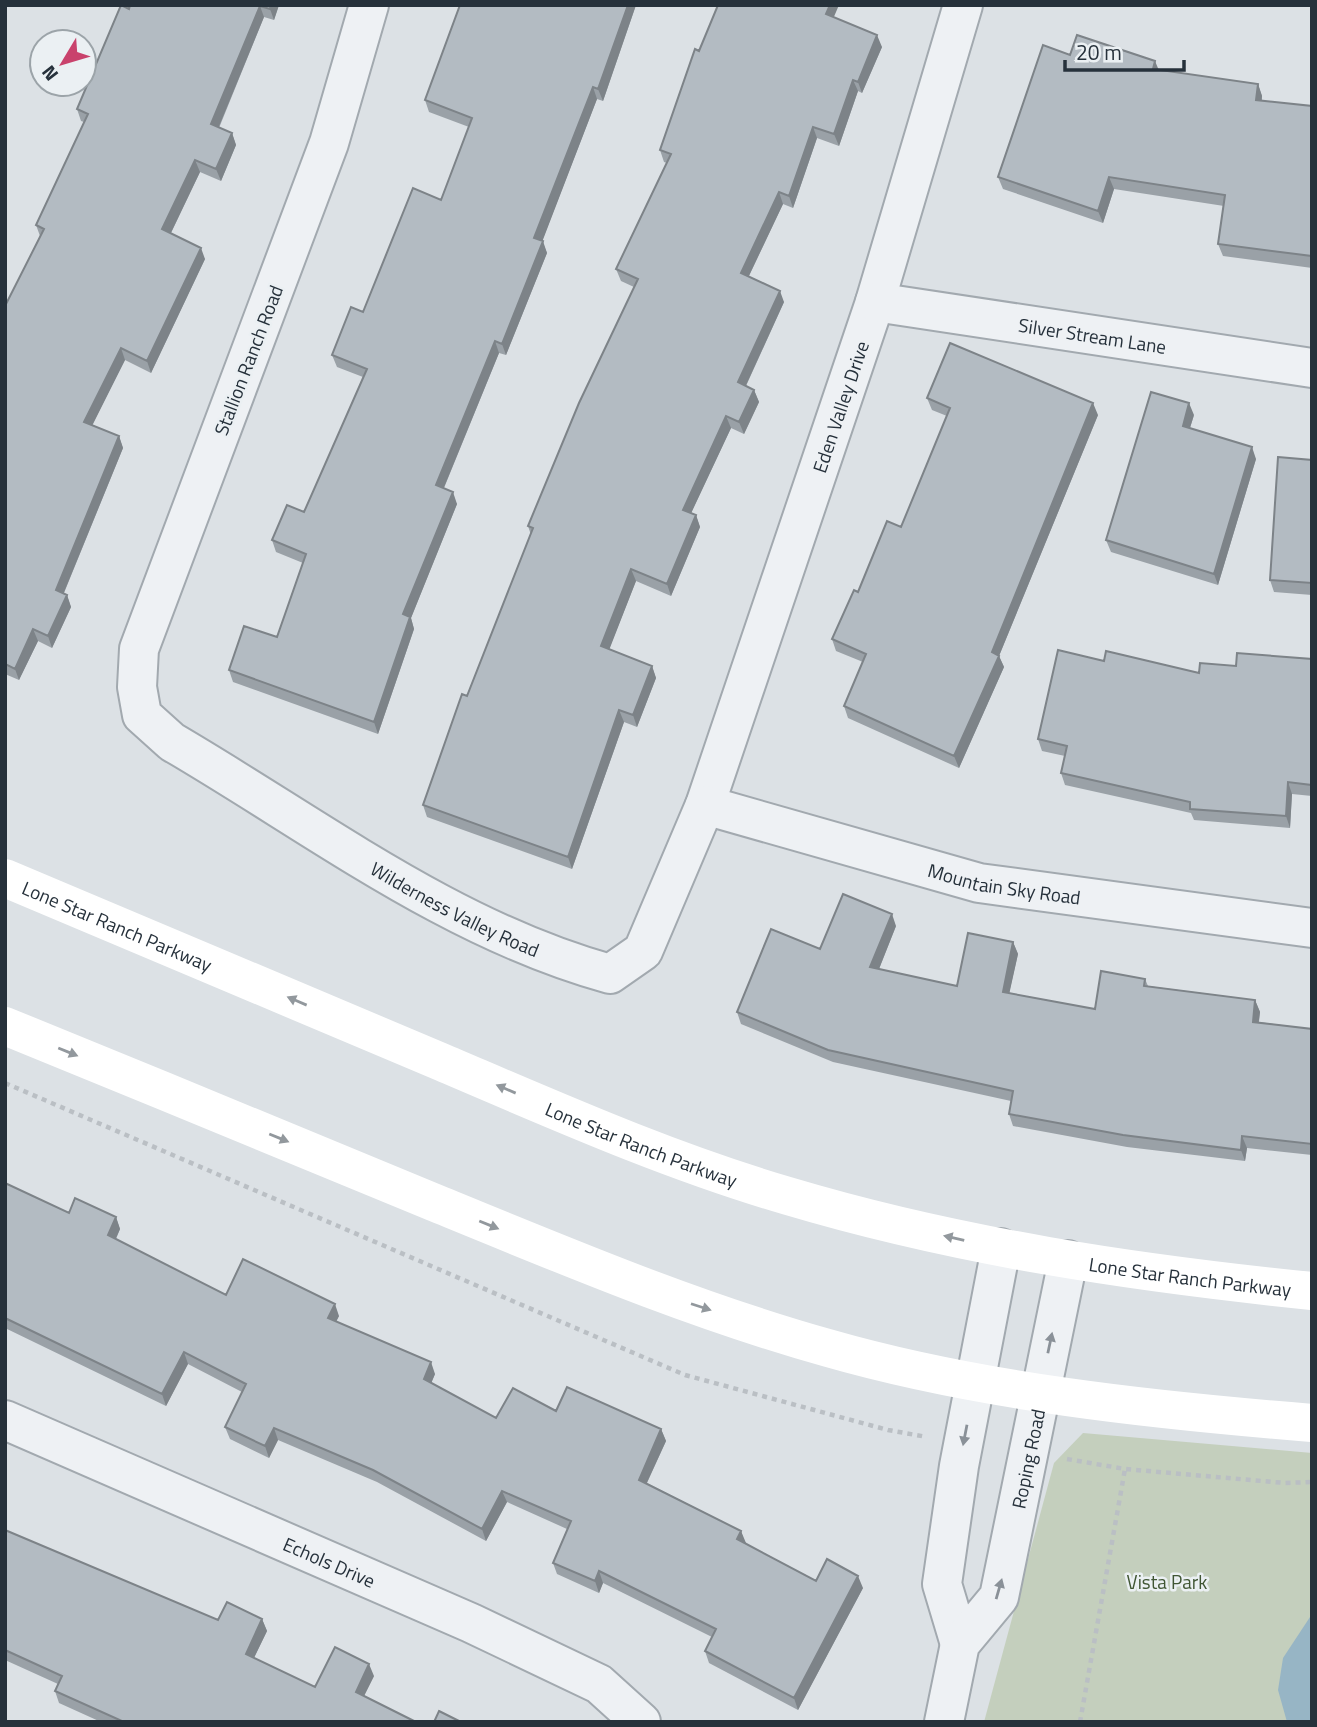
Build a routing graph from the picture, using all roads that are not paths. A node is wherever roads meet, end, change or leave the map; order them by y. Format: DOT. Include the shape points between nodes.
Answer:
graph roads {
  1 [pos="369,5"];
  2 [pos="963,5"];
  3 [pos="875,302"];
  4 [pos="1312,368"];
  5 [pos="142,715"];
  6 [pos="705,805"];
  7 [pos="5,878"];
  8 [pos="1312,928"];
  9 [pos="5,1026"];
  10 [pos="1001,1248"];
  11 [pos="1068,1260"];
  12 [pos="1312,1291"];
  13 [pos="976,1380"];
  14 [pos="1040,1391"];
  15 [pos="5,1420"];
  16 [pos="1312,1423"];
  17 [pos="960,1644"];
  18 [pos="642,1722"];
  19 [pos="944,1722"];
  1 -- 5 [label="street, Stallion Ranch Road" via="329,143 139,649 137,687"];
  2 -- 3 [label="street, Eden Valley Drive"];
  3 -- 4 [label="street, Silver Stream Lane"];
  3 -- 6 [label="street, Eden Valley Drive"];
  5 -- 6 [label="street, Wilderness Valley Road" via="172,742 428,898 556,959 610,974 643,951"];
  6 -- 8 [label="street, Mountain Sky Road" via="979,883"];
  10 -- 7 [label="main road, Lone Star Ranch Parkway, one-way" via="828,1207 716,1173"];
  9 -- 13 [label="main road, one-way" via="636,1284 830,1349"];
  10 -- 11 [label="main road, Lone Star Ranch Parkway"];
  10 -- 13 [label="street, Roping Road"];
  11 -- 12 [label="main road, Lone Star Ranch Parkway"];
  14 -- 11 [label="street, Roping Road, one-way"];
  13 -- 14 [label="main road"];
  13 -- 17 [label="street, Roping Road, one-way" via="942,1584"];
  14 -- 16 [label="main road" via="1159,1409"];
  17 -- 14 [label="street, Roping Road, one-way" via="999,1597"];
  15 -- 18 [label="street, Echols Drive" via="471,1623 599,1684"];
  17 -- 19 [label="street, Roping Road"];
}
